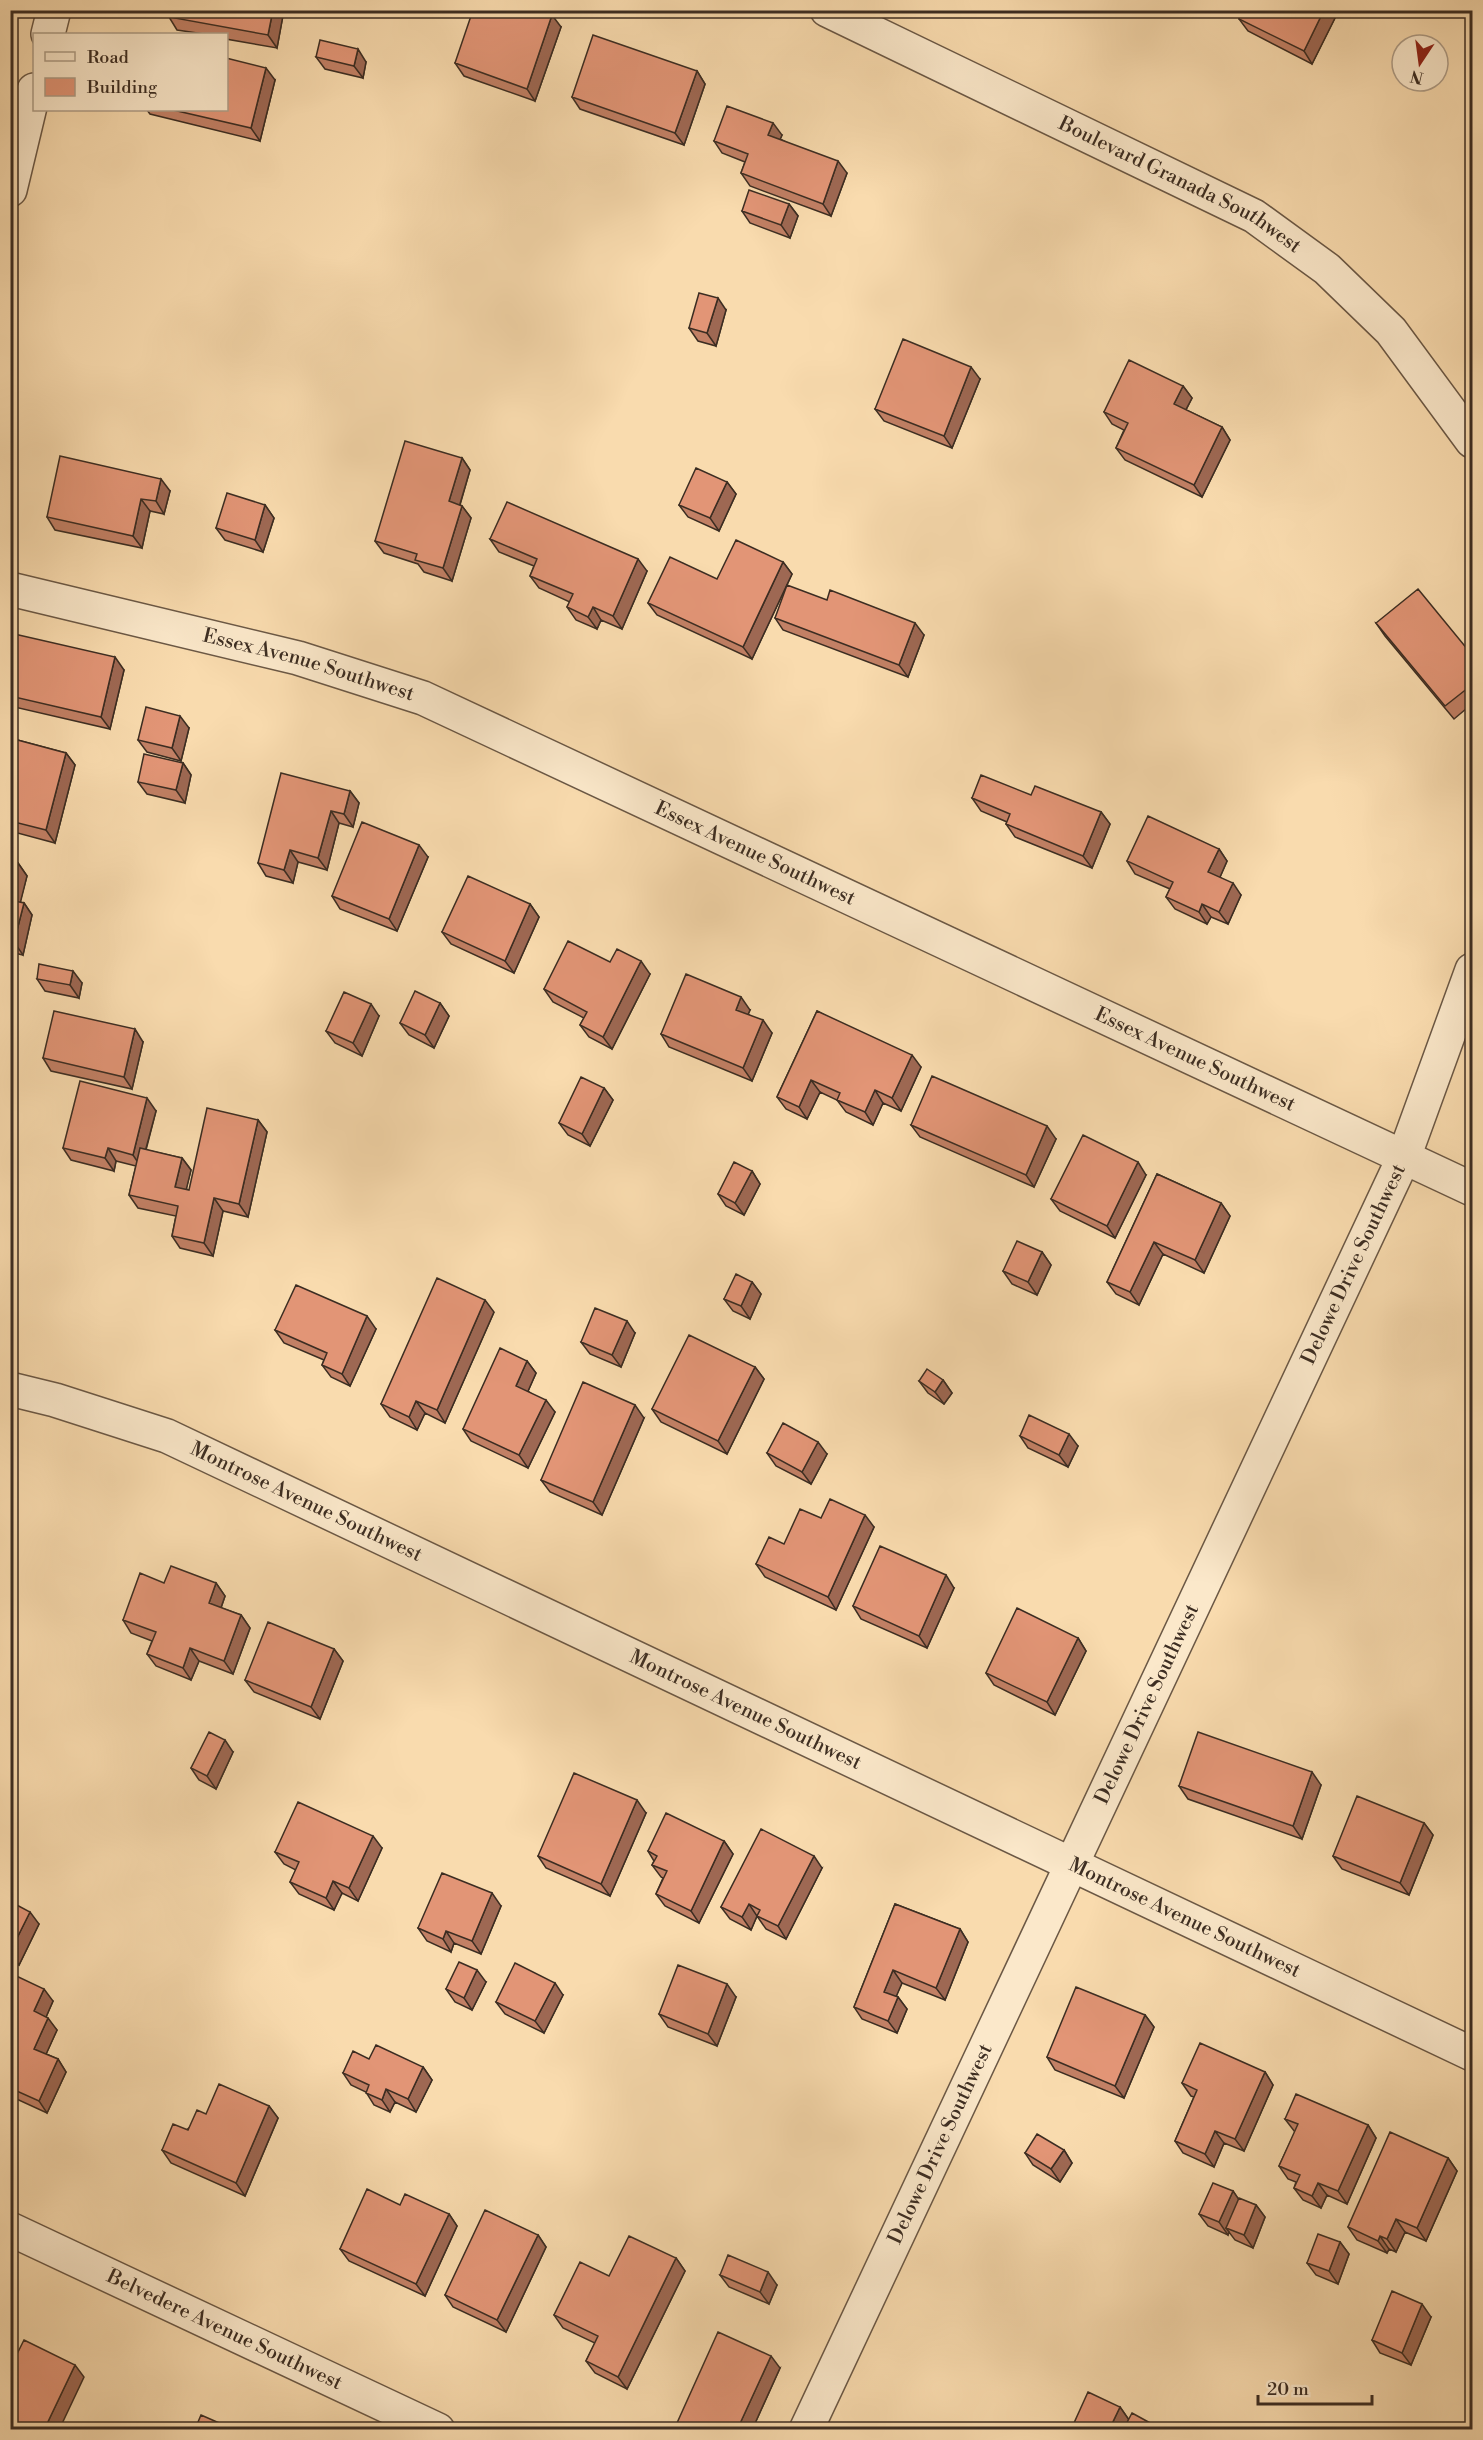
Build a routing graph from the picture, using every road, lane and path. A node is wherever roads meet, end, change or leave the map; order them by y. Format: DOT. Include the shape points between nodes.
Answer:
graph roads {
  1 [pos="54,10"];
  2 [pos="827,10"];
  3 [pos="48,33"];
  4 [pos="33,94"];
  5 [pos="10,190"];
  6 [pos="1473,441"];
  7 [pos="10,589"];
  8 [pos="1473,970"];
  9 [pos="1404,1157"];
  10 [pos="1473,1189"];
  11 [pos="10,1389"];
  12 [pos="1072,1866"];
  13 [pos="1473,2054"];
  14 [pos="10,2229"];
  15 [pos="438,2430"];
  16 [pos="806,2430"];
  1 -- 3 [label="street"];
  2 -- 6 [label="street, Boulevard Granada Southwest" via="1254,216 1327,269 1390,331"];
  4 -- 5 [label="street"];
  7 -- 9 [label="street, Essex Avenue Southwest" via="298,658 423,698"];
  8 -- 9 [label="street, Delowe Drive Southwest"];
  9 -- 10 [label="street, Essex Avenue Southwest"];
  9 -- 12 [label="street, Delowe Drive Southwest"];
  11 -- 12 [label="street, Montrose Avenue Southwest" via="167,1436"];
  12 -- 13 [label="street, Montrose Avenue Southwest"];
  12 -- 16 [label="street, Delowe Drive Southwest"];
  14 -- 15 [label="street, Belvedere Avenue Southwest"];
}
